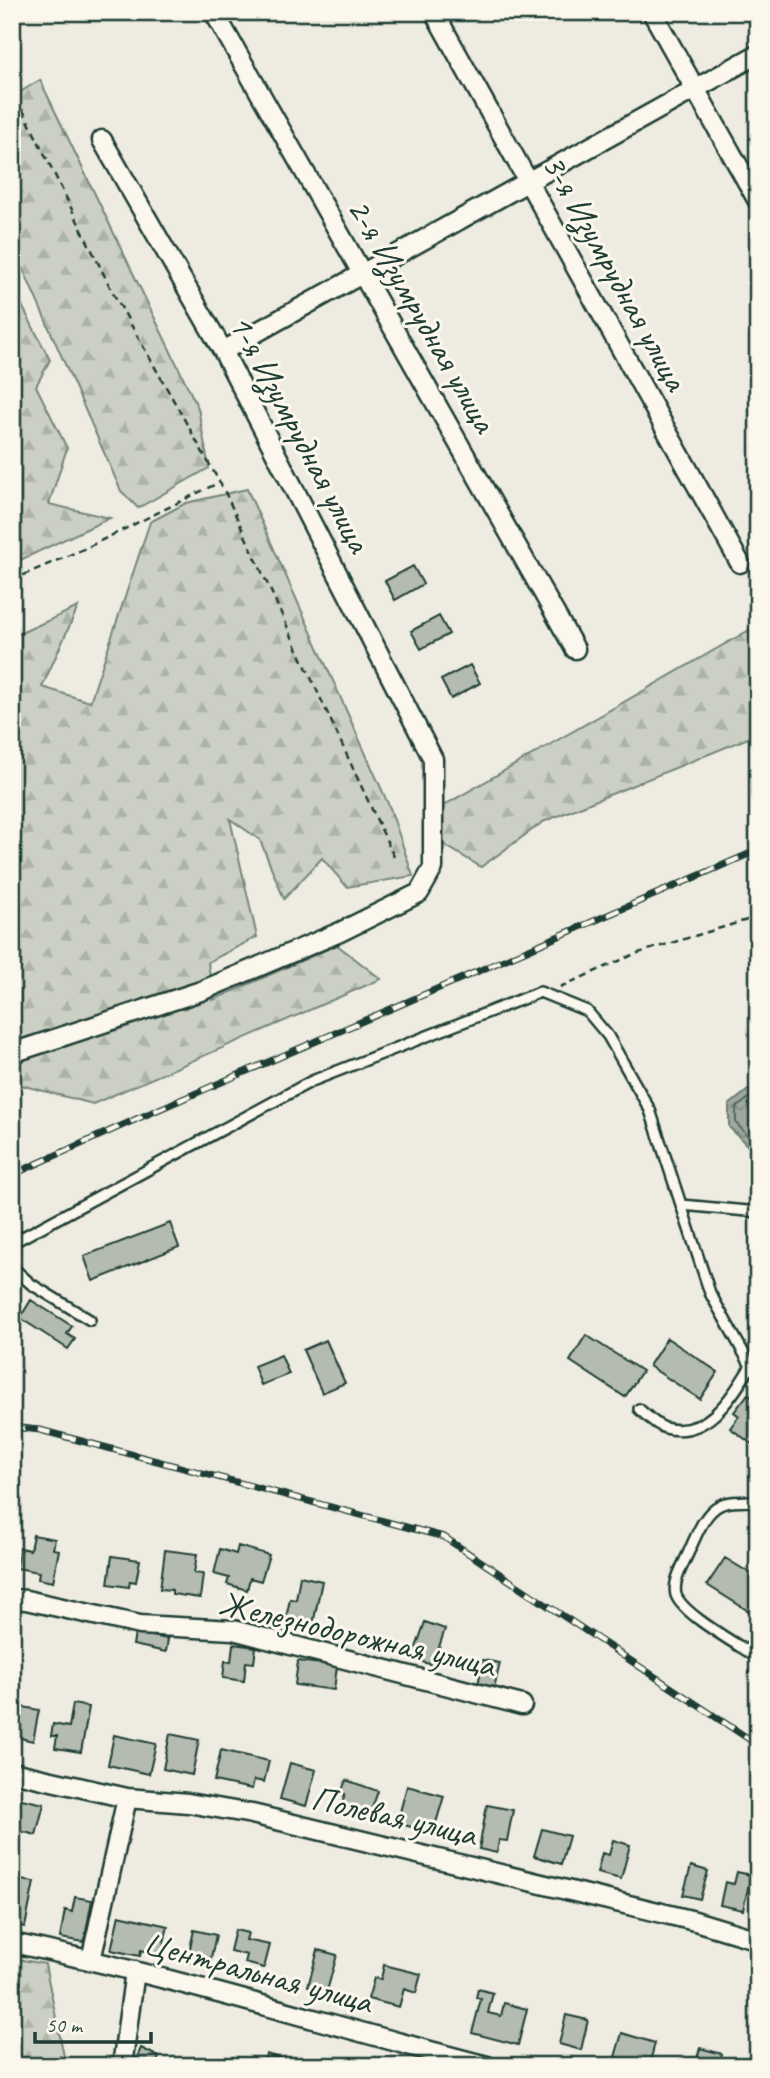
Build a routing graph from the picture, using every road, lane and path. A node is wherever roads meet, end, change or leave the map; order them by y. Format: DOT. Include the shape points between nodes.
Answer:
graph roads {
  1 [pos="214,12"];
  2 [pos="434,12"];
  3 [pos="652,12"];
  4 [pos="758,54"];
  5 [pos="12,88"];
  6 [pos="695,89"];
  7 [pos="102,141"];
  8 [pos="529,182"];
  9 [pos="758,201"];
  10 [pos="363,274"];
  11 [pos="223,351"];
  12 [pos="220,482"];
  13 [pos="740,563"];
  14 [pos="12,580"];
  15 [pos="575,649"];
  16 [pos="395,859"];
  17 [pos="758,925"];
  18 [pos="544,994"];
  19 [pos="12,1053"];
  20 [pos="682,1205"];
  21 [pos="758,1212"];
  22 [pos="12,1243"];
  23 [pos="12,1267"];
  24 [pos="90,1320"];
  25 [pos="754,1370"];
  26 [pos="639,1409"];
  27 [pos="758,1499"];
  28 [pos="12,1599"];
  29 [pos="758,1658"];
  30 [pos="522,1705"];
  31 [pos="12,1773"];
  32 [pos="127,1798"];
  33 [pos="758,1940"];
  34 [pos="12,1943"];
  35 [pos="91,1959"];
  36 [pos="135,1971"];
  37 [pos="122,2066"];
  38 [pos="486,2066"];
  1 -- 10 [label="street, 2-я Изумрудная улица"];
  2 -- 8 [label="street, 3-я Изумрудная улица"];
  3 -- 6 [label="street"];
  4 -- 6 [label="street"];
  5 -- 12 [label="path" via="112,291"];
  6 -- 8 [label="street"];
  6 -- 9 [label="street"];
  7 -- 11 [label="street, 1-я Изумрудная улица"];
  8 -- 10 [label="street"];
  8 -- 13 [label="street, 3-я Изумрудная улица"];
  10 -- 11 [label="street"];
  10 -- 15 [label="street, 2-я Изумрудная улица"];
  11 -- 19 [label="street, 1-я Изумрудная улица" via="433,759 433,868 419,892 340,932 201,991"];
  12 -- 14 [label="path"];
  12 -- 16 [label="path"];
  17 -- 18 [label="path" via="747,920 635,954"];
  18 -- 20 [label="lane" via="587,1011 608,1036 650,1110"];
  18 -- 22 [label="lane" via="312,1081"];
  20 -- 21 [label="lane"];
  20 -- 25 [label="lane" via="710,1293"];
  23 -- 24 [label="lane"];
  25 -- 26 [label="lane" via="709,1420 682,1430 663,1427"];
  27 -- 29 [label="lane" via="721,1504 710,1512 678,1577 676,1594 685,1610"];
  28 -- 30 [label="street, Железнодорожная улица" via="140,1625 233,1630"];
  31 -- 32 [label="street, Полевая улица"];
  32 -- 33 [label="street, Полевая улица" via="252,1814"];
  32 -- 35 [label="street"];
  34 -- 35 [label="street, Центральная улица"];
  35 -- 36 [label="street, Центральная улица"];
  36 -- 37 [label="street"];
  36 -- 38 [label="street, Центральная улица"];
}
